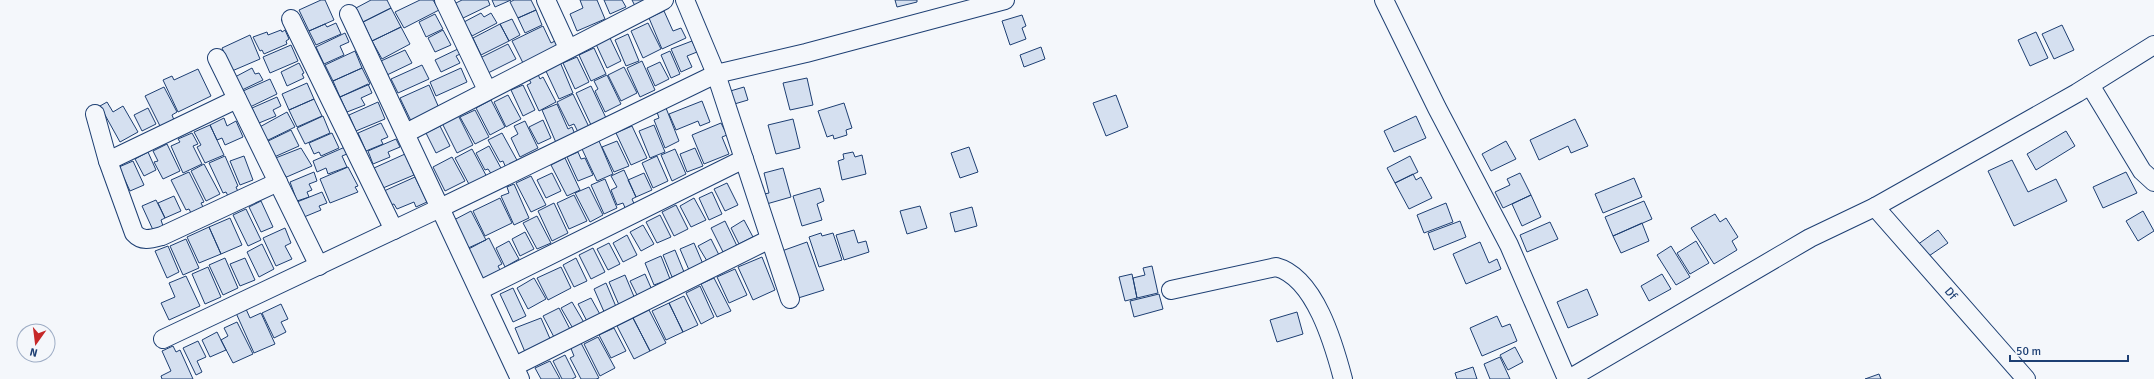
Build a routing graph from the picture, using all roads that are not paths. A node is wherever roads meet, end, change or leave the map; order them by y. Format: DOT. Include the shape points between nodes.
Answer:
graph roads {
  1 [pos="444,0"];
  2 [pos="546,0"];
  3 [pos="664,0"];
  4 [pos="685,0"];
  5 [pos="1005,0"];
  6 [pos="1384,0"];
  7 [pos="349,14"];
  8 [pos="291,19"];
  9 [pos="2154,45"];
  10 [pos="568,48"];
  11 [pos="217,58"];
  12 [pos="716,74"];
  13 [pos="2090,85"];
  14 [pos="487,90"];
  15 [pos="237,99"];
  16 [pos="95,114"];
  17 [pos="406,133"];
  18 [pos="744,159"];
  19 [pos="108,161"];
  20 [pos="278,182"];
  21 [pos="2154,182"];
  22 [pos="1875,207"];
  23 [pos="440,208"];
  24 [pos="394,230"];
  25 [pos="770,239"];
  26 [pos="319,266"];
  27 [pos="480,290"];
  28 [pos="1171,290"];
  29 [pos="790,299"];
  30 [pos="163,339"];
  31 [pos="517,372"];
  32 [pos="1343,379"];
  33 [pos="1568,379"];
  34 [pos="2026,379"];
  1 -- 14 [label="street"];
  2 -- 10 [label="street"];
  3 -- 10 [label="street"];
  4 -- 12 [label="street"];
  5 -- 12 [label="street" via="814,51"];
  6 -- 33 [label="street" via="1509,245"];
  7 -- 17 [label="street"];
  8 -- 24 [label="street"];
  9 -- 13 [label="street"];
  10 -- 14 [label="street"];
  11 -- 15 [label="street"];
  12 -- 18 [label="street"];
  12 -- 23 [label="street"];
  13 -- 21 [label="street" via="2142,171"];
  13 -- 22 [label="street"];
  14 -- 17 [label="street"];
  15 -- 19 [label="street"];
  15 -- 20 [label="street"];
  16 -- 19 [label="street"];
  17 -- 23 [label="street"];
  18 -- 25 [label="street"];
  18 -- 27 [label="street"];
  19 -- 20 [label="street" via="134,233 137,237 147,240 162,236"];
  20 -- 26 [label="street"];
  22 -- 33 [label="street" via="1810,238"];
  22 -- 34 [label="street, Df"];
  23 -- 24 [label="street"];
  23 -- 27 [label="street"];
  24 -- 26 [label="street"];
  25 -- 29 [label="street"];
  25 -- 31 [label="street"];
  26 -- 30 [label="street"];
  27 -- 31 [label="street"];
  28 -- 32 [label="street" via="1276,267 1283,269 1302,285 1323,316"];
}
